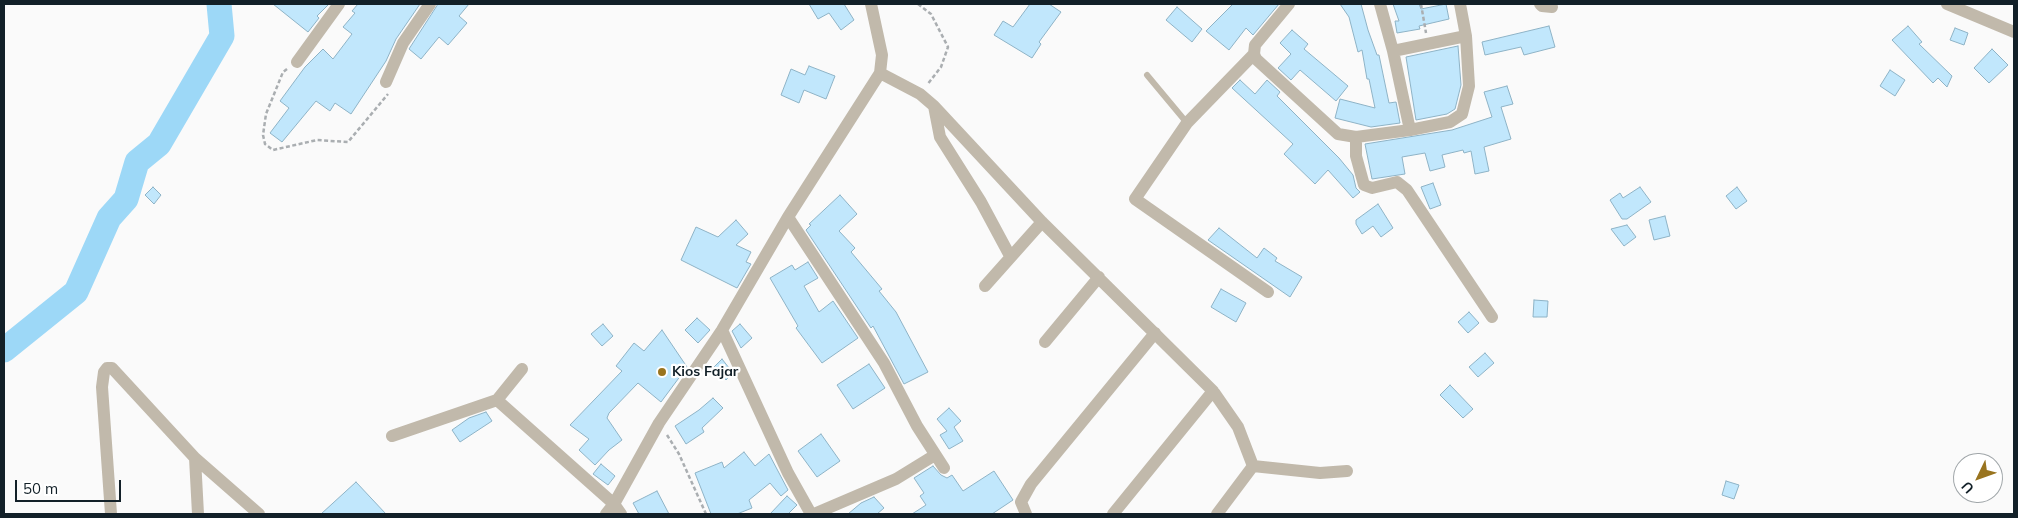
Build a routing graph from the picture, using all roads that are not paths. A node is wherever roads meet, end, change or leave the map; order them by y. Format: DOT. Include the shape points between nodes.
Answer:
graph roads {
  1 [pos="339,4"];
  2 [pos="430,4"];
  3 [pos="871,4"];
  4 [pos="1289,4"];
  5 [pos="1380,4"];
  6 [pos="1460,4"];
  7 [pos="1947,4"];
  8 [pos="2014,32"];
  9 [pos="1466,36"];
  10 [pos="1393,51"];
  11 [pos="1254,54"];
  12 [pos="297,62"];
  13 [pos="880,73"];
  14 [pos="1147,75"];
  15 [pos="386,82"];
  16 [pos="934,106"];
  17 [pos="1187,123"];
  18 [pos="1410,130"];
  19 [pos="1356,137"];
  20 [pos="788,217"];
  21 [pos="1042,222"];
  22 [pos="1010,256"];
  23 [pos="1099,277"];
  24 [pos="985,286"];
  25 [pos="1268,292"];
  26 [pos="1492,317"];
  27 [pos="722,330"];
  28 [pos="1155,333"];
  29 [pos="1045,342"];
  30 [pos="522,369"];
  31 [pos="1213,391"];
  32 [pos="498,400"];
  33 [pos="392,436"];
  34 [pos="935,456"];
  35 [pos="195,458"];
  36 [pos="1253,466"];
  37 [pos="944,468"];
  38 [pos="1347,471"];
  39 [pos="617,509"];
  40 [pos="111,514"];
  41 [pos="198,514"];
  42 [pos="258,514"];
  43 [pos="606,514"];
  44 [pos="812,514"];
  45 [pos="1026,514"];
  46 [pos="1113,514"];
  47 [pos="1217,514"];
  1 -- 12 [label="street"];
  2 -- 15 [label="street" via="402,43"];
  3 -- 13 [label="street" via="882,55"];
  4 -- 11 [label="street" via="1255,45"];
  5 -- 10 [label="street"];
  6 -- 9 [label="street"];
  7 -- 8 [label="street"];
  9 -- 10 [label="street"];
  9 -- 18 [label="street" via="1469,86 1462,114 1450,122"];
  10 -- 18 [label="street"];
  11 -- 17 [label="street"];
  11 -- 19 [label="street" via="1338,134"];
  13 -- 16 [label="street" via="920,94"];
  13 -- 20 [label="street"];
  14 -- 17 [label="lane"];
  16 -- 21 [label="street"];
  16 -- 22 [label="street" via="940,137"];
  17 -- 25 [label="street" via="1135,199"];
  18 -- 19 [label="street"];
  19 -- 26 [label="street" via="1356,156 1364,185 1372,188 1397,182 1407,190"];
  20 -- 27 [label="street"];
  20 -- 34 [label="street" via="884,363"];
  21 -- 22 [label="street"];
  21 -- 23 [label="street"];
  22 -- 24 [label="street"];
  23 -- 28 [label="street"];
  23 -- 29 [label="street"];
  27 -- 39 [label="street" via="659,423"];
  27 -- 44 [label="street" via="788,473"];
  28 -- 31 [label="street"];
  28 -- 45 [label="street" via="1031,484 1020,502"];
  30 -- 32 [label="street"];
  31 -- 36 [label="street" via="1238,427"];
  31 -- 46 [label="street"];
  32 -- 33 [label="street"];
  32 -- 39 [label="street"];
  34 -- 37 [label="street"];
  34 -- 44 [label="street" via="896,479"];
  35 -- 40 [label="street" via="112,368 107,368 102,387"];
  35 -- 41 [label="street"];
  35 -- 42 [label="street"];
  36 -- 38 [label="street" via="1320,473"];
  36 -- 47 [label="street"];
  39 -- 43 [label="street"];
}
